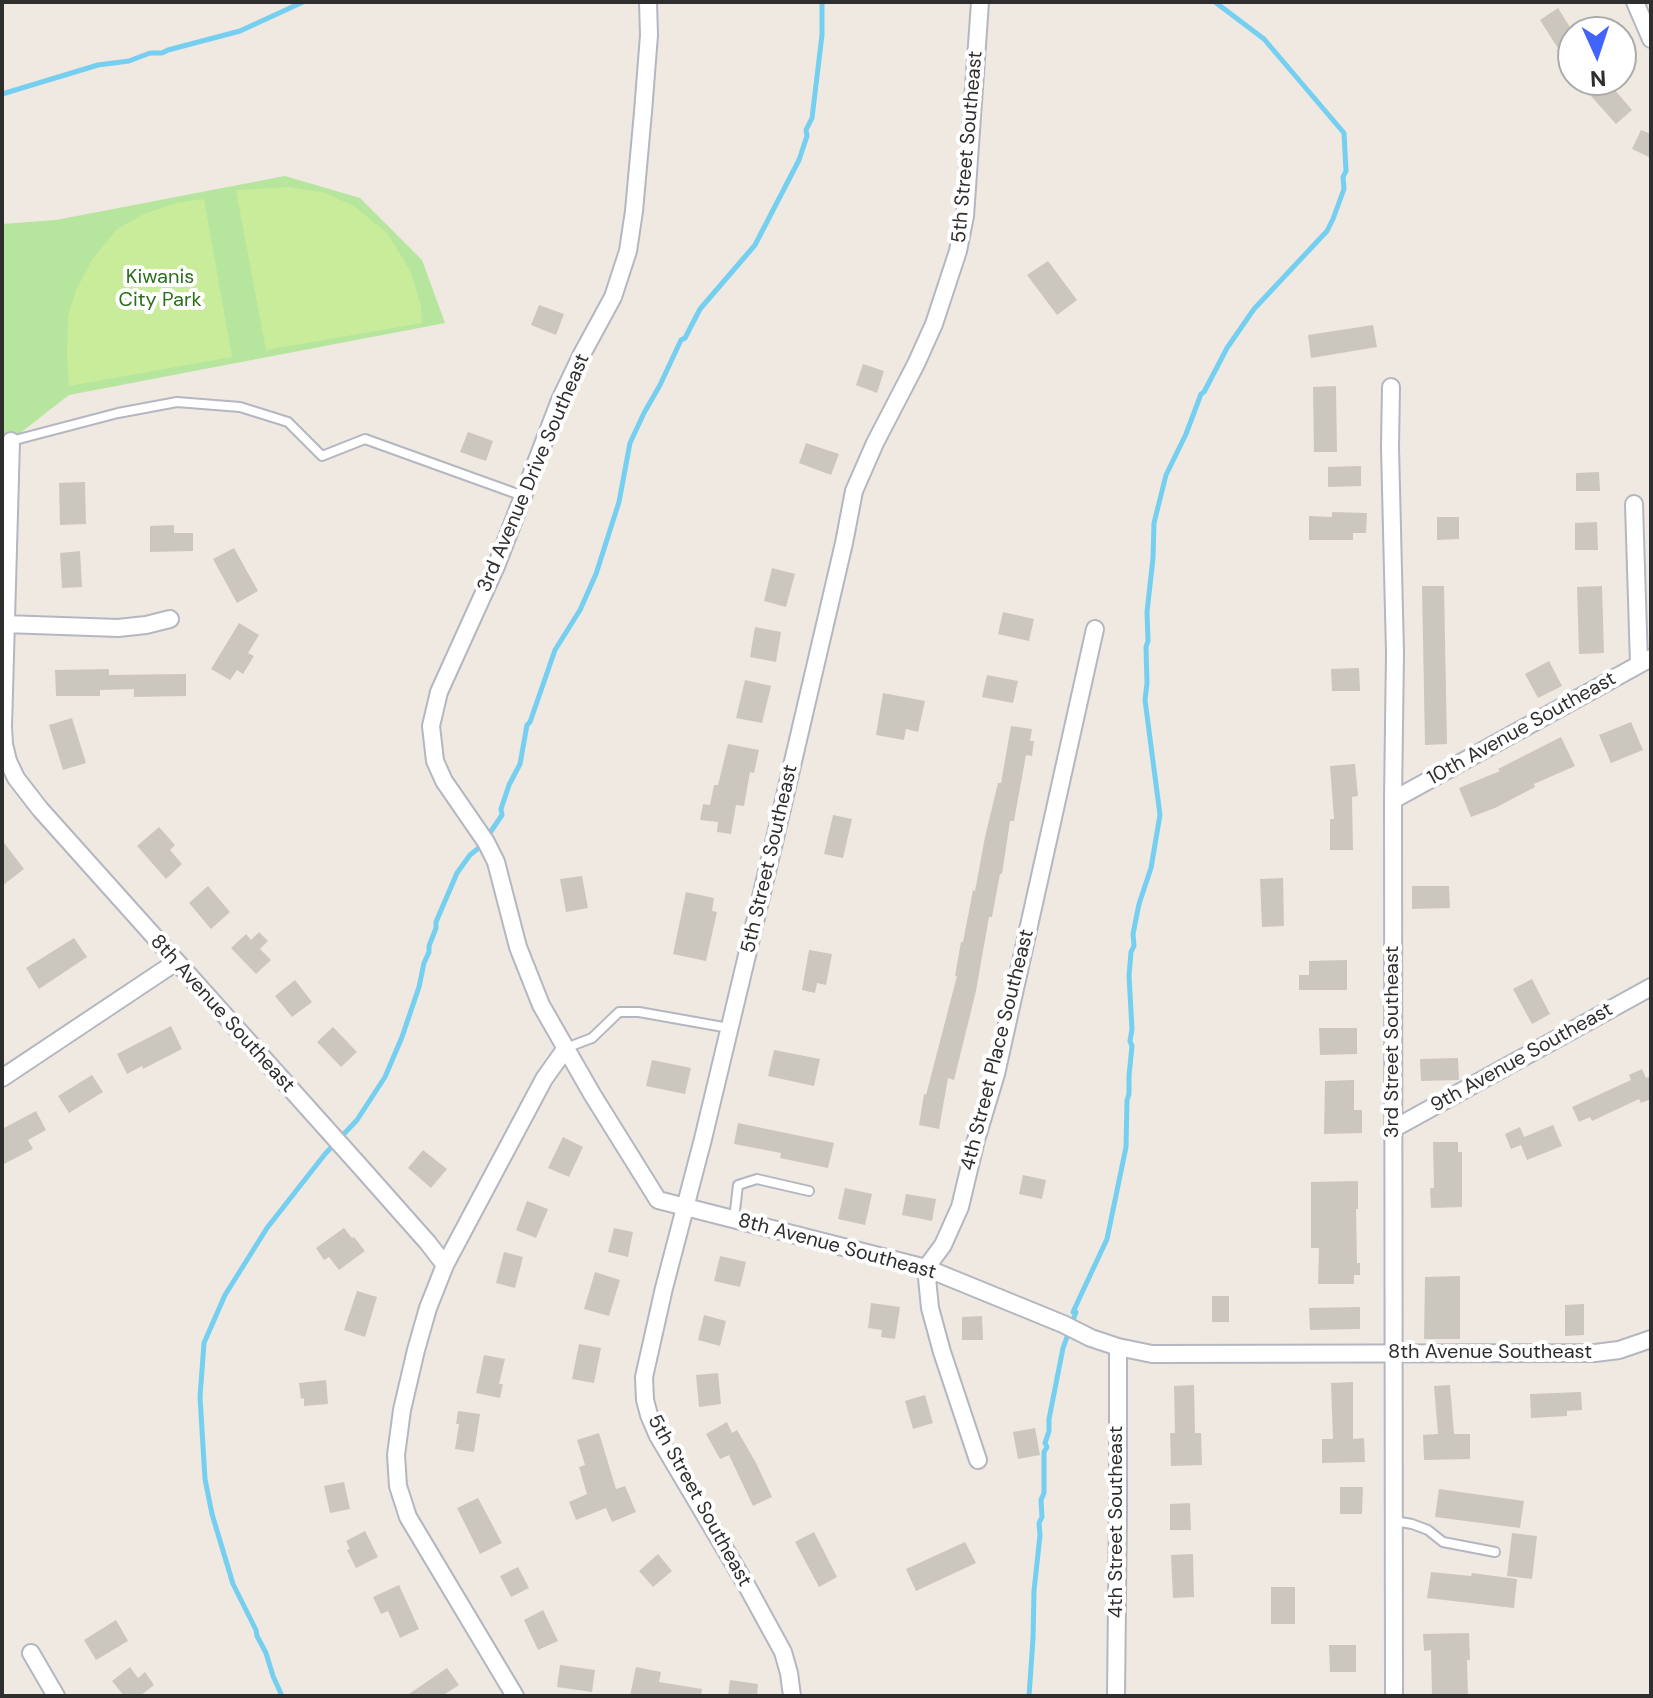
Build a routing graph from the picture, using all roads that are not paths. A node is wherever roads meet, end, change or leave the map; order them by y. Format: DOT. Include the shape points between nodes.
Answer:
graph roads {
  1 [pos="648,2"];
  2 [pos="980,2"];
  3 [pos="1641,7"];
  4 [pos="1651,39"];
  5 [pos="1391,387"];
  6 [pos="11,441"];
  7 [pos="5,495"];
  8 [pos="524,496"];
  9 [pos="1634,504"];
  10 [pos="170,619"];
  11 [pos="5,624"];
  12 [pos="1095,629"];
  13 [pos="1645,661"];
  14 [pos="4,759"];
  15 [pos="453,795"];
  16 [pos="1393,800"];
  17 [pos="176,962"];
  18 [pos="1651,987"];
  19 [pos="729,1028"];
  20 [pos="566,1048"];
  21 [pos="2,1078"];
  22 [pos="1393,1129"];
  23 [pos="809,1191"];
  24 [pos="685,1207"];
  25 [pos="734,1219"];
  26 [pos="445,1265"];
  27 [pos="926,1268"];
  28 [pos="1651,1339"];
  29 [pos="1118,1347"];
  30 [pos="1393,1353"];
  31 [pos="978,1460"];
  32 [pos="1393,1521"];
  33 [pos="1495,1552"];
  34 [pos="31,1653"];
  35 [pos="56,1696"];
  36 [pos="515,1696"];
  37 [pos="792,1696"];
  38 [pos="1116,1696"];
  39 [pos="1394,1696"];
  1 -- 8 [label="street, 3rd Avenue Drive Southeast" via="628,251 613,297 560,400"];
  2 -- 19 [label="street, 5th Street Southeast" via="958,251 928,337 854,491"];
  3 -- 4 [label="street"];
  5 -- 16 [label="street, 3rd Street Southeast"];
  6 -- 7 [label="street"];
  6 -- 8 [label="lane" via="177,402 240,407 288,422 322,456 365,439"];
  7 -- 11 [label="street"];
  8 -- 15 [label="street, 3rd Avenue Drive Southeast" via="439,692 431,726 435,761"];
  9 -- 13 [label="street"];
  10 -- 11 [label="street" via="118,628"];
  11 -- 14 [label="street"];
  12 -- 27 [label="street, 4th Street Place Southeast" via="996,1074 960,1207"];
  13 -- 16 [label="street, 10th Avenue Southeast"];
  14 -- 17 [label="street, 8th Avenue Southeast" via="40,809"];
  15 -- 20 [label="street, 8th Avenue Southeast" via="496,862 524,967"];
  16 -- 22 [label="street, 3rd Street Southeast"];
  17 -- 21 [label="street"];
  17 -- 26 [label="street, 8th Avenue Southeast"];
  18 -- 22 [label="street, 9th Avenue Southeast"];
  19 -- 20 [label="lane" via="619,1012 592,1038"];
  19 -- 24 [label="street, 5th Street Southeast"];
  20 -- 24 [label="street, 8th Avenue Southeast" via="658,1200"];
  20 -- 26 [label="street" via="544,1079"];
  22 -- 30 [label="street, 3rd Street Southeast"];
  23 -- 25 [label="lane" via="757,1179 738,1185"];
  24 -- 25 [label="street, 8th Avenue Southeast"];
  24 -- 37 [label="street, 5th Street Southeast" via="644,1377 645,1400 658,1436 783,1652"];
  25 -- 27 [label="street, 8th Avenue Southeast"];
  26 -- 36 [label="street" via="407,1386 396,1455 398,1486 408,1517"];
  27 -- 29 [label="street, 8th Avenue Southeast"];
  27 -- 31 [label="street" via="930,1308"];
  28 -- 30 [label="street, 8th Avenue Southeast" via="1595,1353"];
  29 -- 30 [label="street, 8th Avenue Southeast" via="1152,1354"];
  29 -- 38 [label="street, 4th Street Southeast"];
  30 -- 32 [label="street, 3rd Street Southeast"];
  32 -- 33 [label="lane" via="1428,1530 1443,1542"];
  32 -- 39 [label="street, 3rd Street Southeast"];
  34 -- 35 [label="street"];
}
